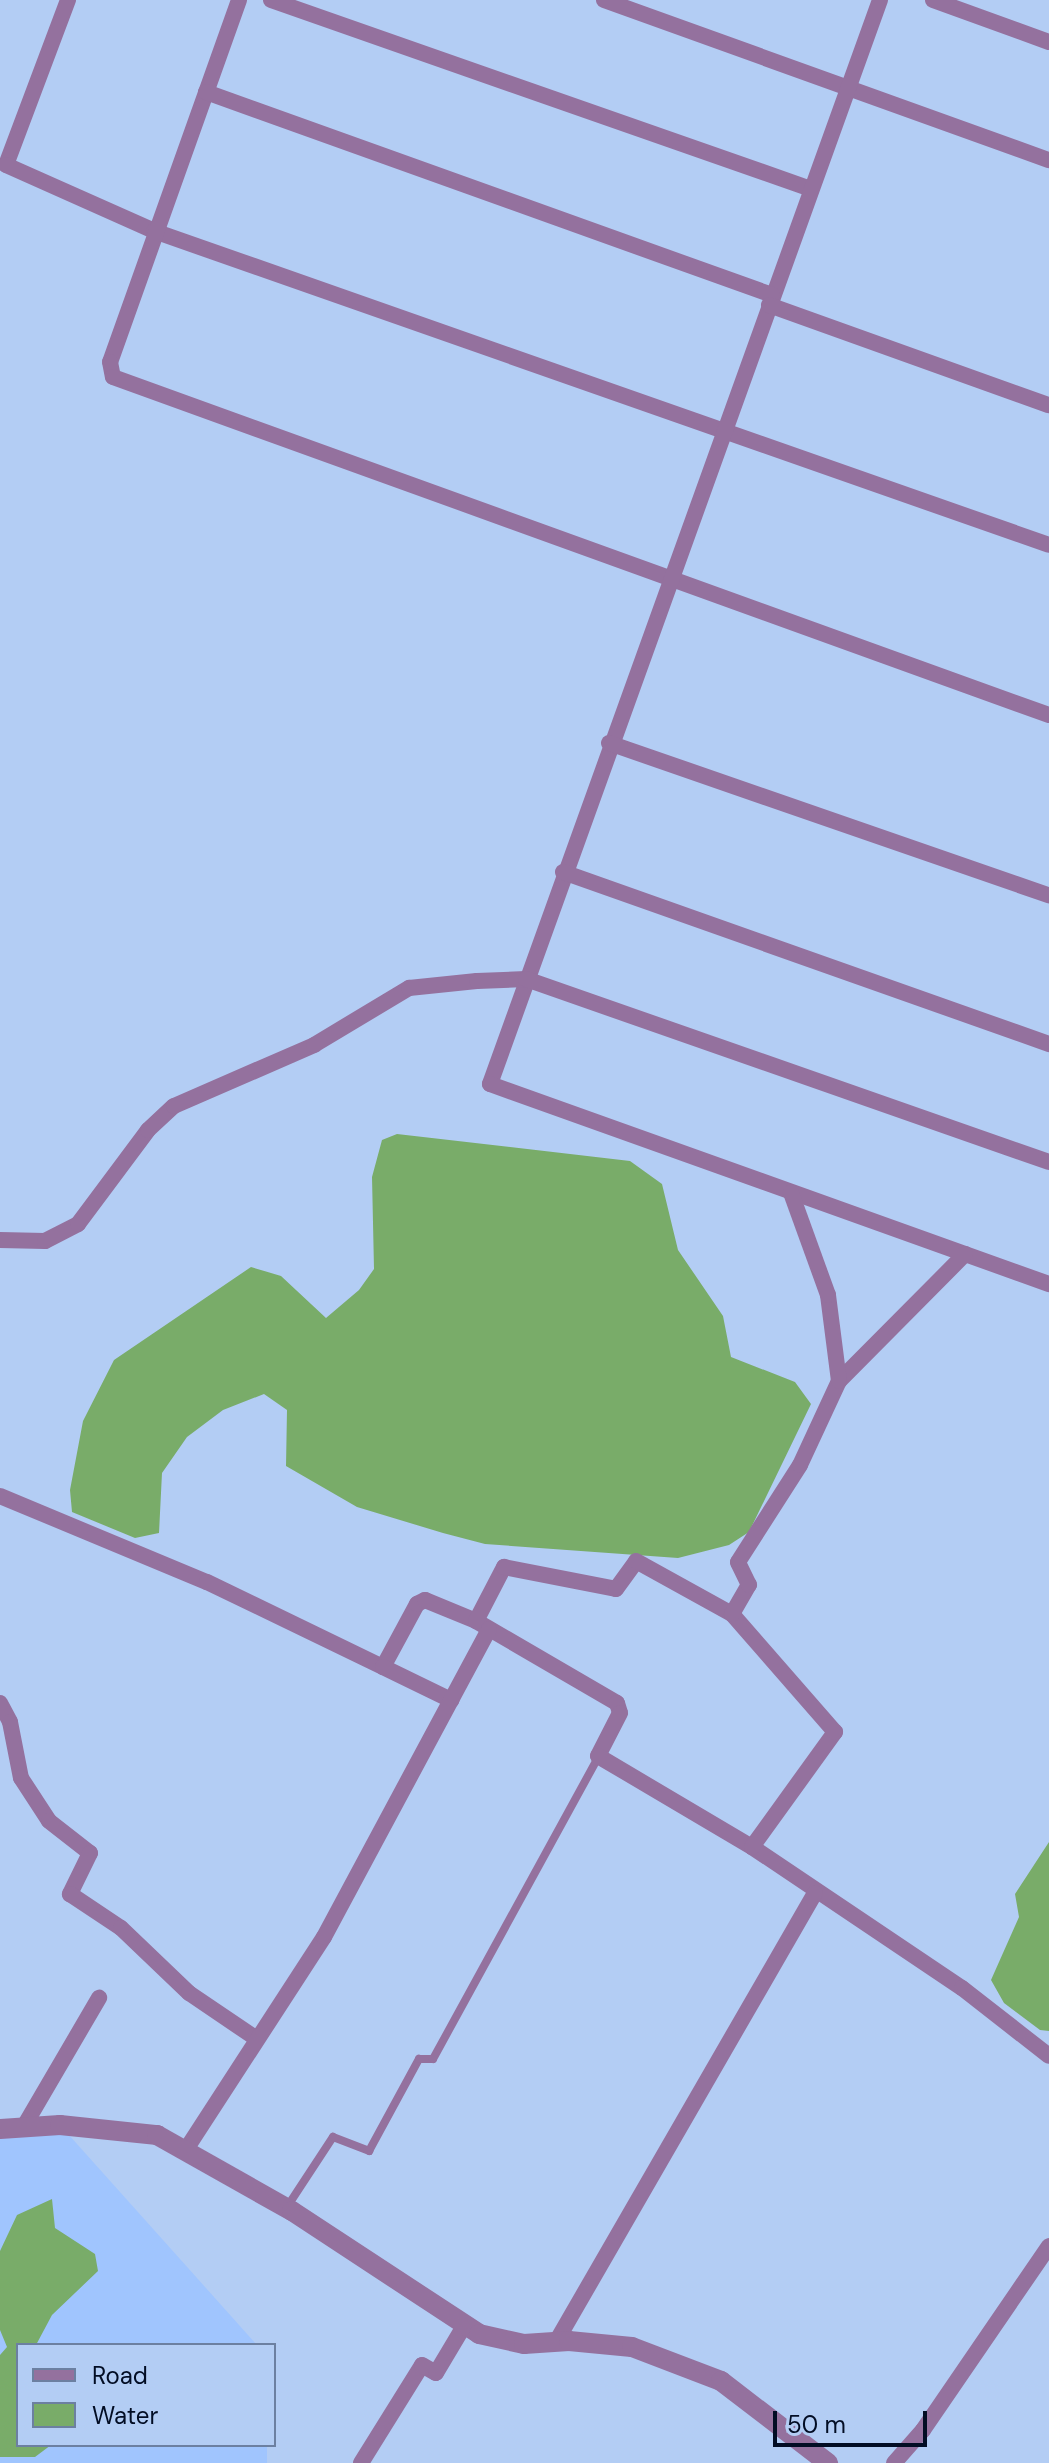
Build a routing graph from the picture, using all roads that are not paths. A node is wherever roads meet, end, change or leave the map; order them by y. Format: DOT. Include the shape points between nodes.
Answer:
graph roads {
  1 [pos="68,0"];
  2 [pos="239,0"];
  3 [pos="271,0"];
  4 [pos="604,0"];
  5 [pos="880,0"];
  6 [pos="933,0"];
  7 [pos="1049,42"];
  8 [pos="849,85"];
  9 [pos="206,92"];
  10 [pos="1049,160"];
  11 [pos="3,164"];
  12 [pos="811,189"];
  13 [pos="154,231"];
  14 [pos="770,300"];
  15 [pos="1049,405"];
  16 [pos="723,428"];
  17 [pos="1049,545"];
  18 [pos="667,580"];
  19 [pos="1049,715"];
  20 [pos="609,743"];
  21 [pos="563,872"];
  22 [pos="1049,895"];
  23 [pos="526,979"];
  24 [pos="1049,1044"];
  25 [pos="1049,1162"];
  26 [pos="791,1193"];
  27 [pos="0,1240"];
  28 [pos="965,1254"];
  29 [pos="1049,1284"];
  30 [pos="839,1381"];
  31 [pos="0,1496"];
  32 [pos="732,1614"];
  33 [pos="483,1625"];
  34 [pos="383,1667"];
  35 [pos="451,1700"];
  36 [pos="0,1703"];
  37 [pos="598,1756"];
  38 [pos="752,1847"];
  39 [pos="815,1893"];
  40 [pos="99,1998"];
  41 [pos="257,2039"];
  42 [pos="1049,2056"];
  43 [pos="23,2128"];
  44 [pos="0,2129"];
  45 [pos="185,2151"];
  46 [pos="287,2208"];
  47 [pos="1049,2246"];
  48 [pos="464,2326"];
  49 [pos="556,2342"];
  50 [pos="361,2463"];
  51 [pos="828,2463"];
  52 [pos="894,2463"];
  1 -- 11 [label="street"];
  2 -- 9 [label="street"];
  3 -- 12 [label="street"];
  4 -- 8 [label="street"];
  5 -- 8 [label="street"];
  6 -- 7 [label="street"];
  8 -- 10 [label="street"];
  8 -- 12 [label="street"];
  9 -- 13 [label="street"];
  9 -- 14 [label="street"];
  11 -- 13 [label="street"];
  12 -- 14 [label="street"];
  13 -- 16 [label="street"];
  13 -- 18 [label="street" via="110,362 113,377"];
  14 -- 15 [label="street"];
  14 -- 16 [label="street"];
  16 -- 17 [label="street"];
  16 -- 18 [label="street"];
  18 -- 19 [label="street"];
  18 -- 20 [label="street"];
  20 -- 21 [label="street"];
  20 -- 22 [label="street"];
  21 -- 23 [label="street"];
  21 -- 24 [label="street"];
  23 -- 25 [label="street"];
  23 -- 26 [label="street" via="490,1084"];
  23 -- 27 [label="street" via="409,988 314,1045 174,1106 148,1130 78,1224 45,1241"];
  26 -- 28 [label="street"];
  26 -- 30 [label="street" via="828,1295"];
  28 -- 29 [label="street"];
  28 -- 30 [label="street"];
  30 -- 32 [label="street" via="800,1465 738,1562 749,1585"];
  31 -- 34 [label="street" via="207,1582"];
  32 -- 33 [label="street" via="636,1561 616,1589 504,1567"];
  32 -- 38 [label="street" via="835,1732"];
  33 -- 34 [label="street" via="425,1600 417,1604"];
  33 -- 35 [label="street"];
  33 -- 37 [label="street" via="617,1703 620,1713"];
  34 -- 35 [label="street"];
  35 -- 41 [label="street" via="324,1937"];
  36 -- 41 [label="street" via="10,1722 21,1778 49,1821 90,1853 70,1894 121,1928 189,1993"];
  37 -- 38 [label="street"];
  37 -- 46 [label="lane" via="433,2059 419,2059 369,2151 333,2137"];
  38 -- 39 [label="street"];
  39 -- 42 [label="street" via="962,1988"];
  39 -- 49 [label="street"];
  40 -- 43 [label="street"];
  41 -- 45 [label="street"];
  43 -- 44 [label="street"];
  43 -- 45 [label="street" via="60,2125 157,2135"];
  45 -- 46 [label="street"];
  46 -- 48 [label="street"];
  47 -- 52 [label="street" via="923,2430"];
  48 -- 49 [label="street" via="524,2344"];
  48 -- 50 [label="street" via="436,2373 422,2365"];
  49 -- 51 [label="street" via="632,2347 721,2381"];
}
